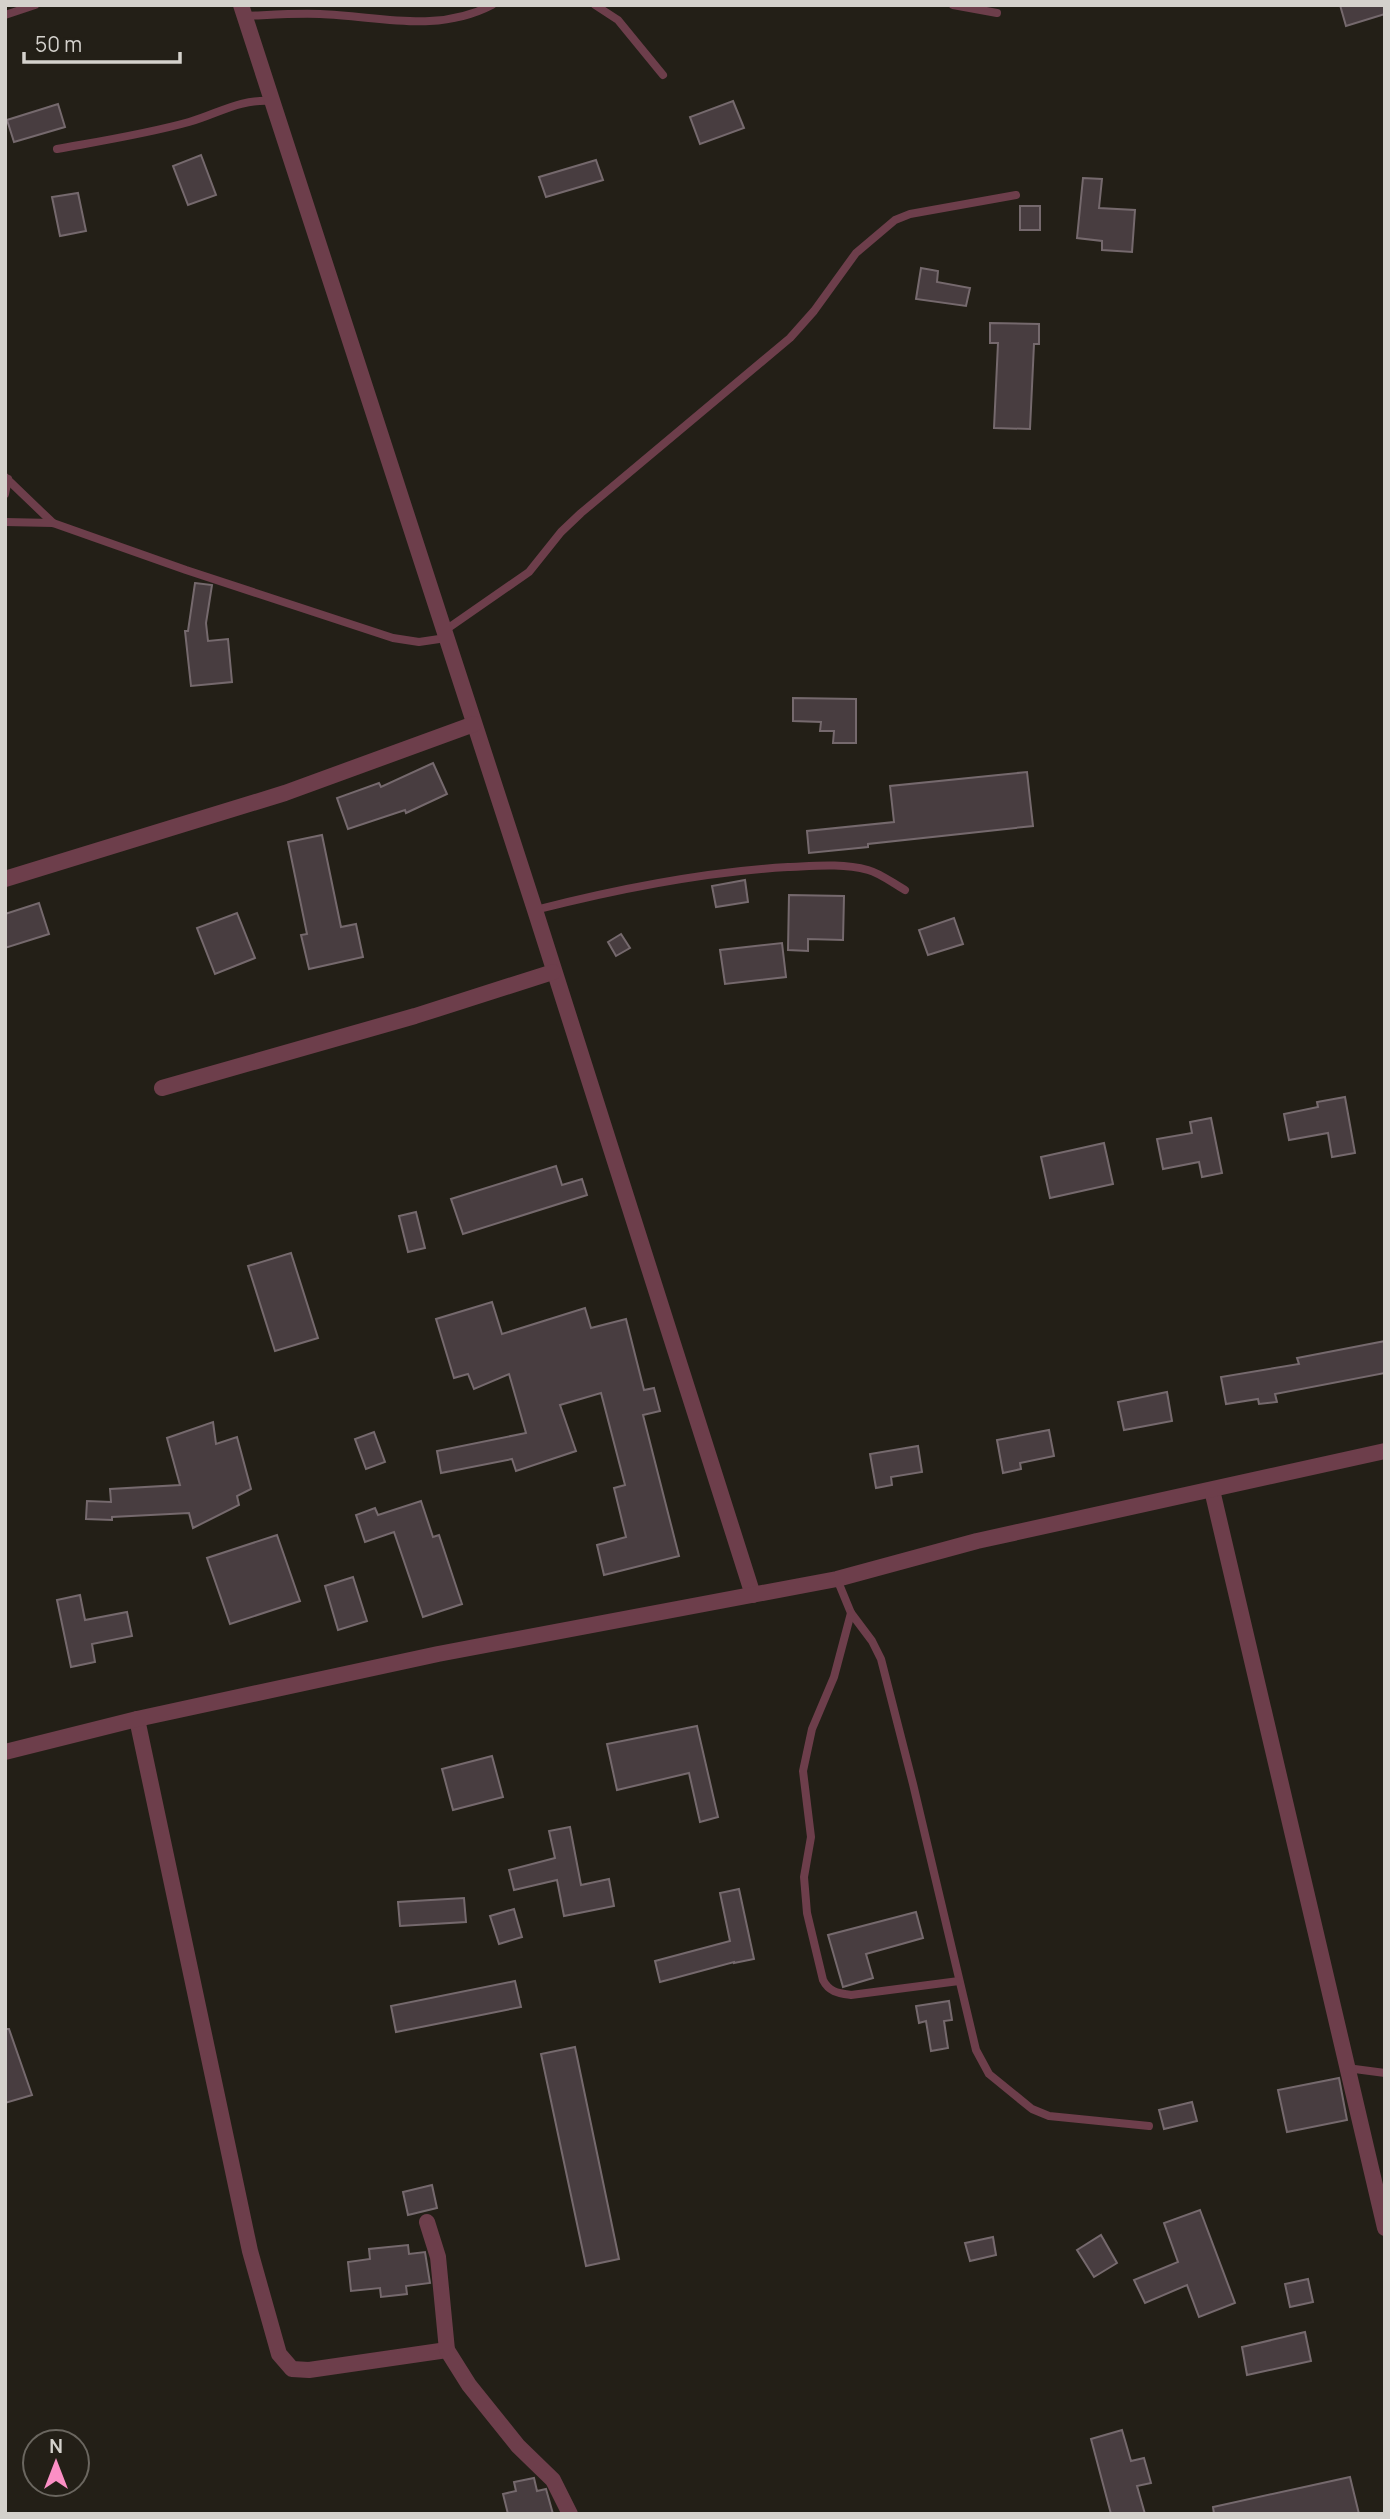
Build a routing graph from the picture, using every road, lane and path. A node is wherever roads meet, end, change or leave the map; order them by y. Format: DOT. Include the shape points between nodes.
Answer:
graph roads {
  1 [pos="35,5"];
  2 [pos="492,5"];
  3 [pos="595,5"];
  4 [pos="953,5"];
  5 [pos="242,11"];
  6 [pos="996,13"];
  7 [pos="5,15"];
  8 [pos="663,75"];
  9 [pos="272,101"];
  10 [pos="57,149"];
  11 [pos="1016,195"];
  12 [pos="7,478"];
  13 [pos="5,494"];
  14 [pos="5,522"];
  15 [pos="53,523"];
  16 [pos="445,635"];
  17 [pos="474,724"];
  18 [pos="5,879"];
  19 [pos="905,890"];
  20 [pos="535,910"];
  21 [pos="553,972"];
  22 [pos="162,1088"];
  23 [pos="1385,1451"];
  24 [pos="1212,1490"];
  25 [pos="837,1579"];
  26 [pos="752,1595"];
  27 [pos="851,1613"];
  28 [pos="137,1719"];
  29 [pos="5,1752"];
  30 [pos="960,1981"];
  31 [pos="1347,2068"];
  32 [pos="1385,2073"];
  33 [pos="1149,2126"];
  34 [pos="427,2222"];
  35 [pos="1385,2228"];
  36 [pos="447,2350"];
  37 [pos="569,2514"];
  1 -- 7 [label="lane"];
  2 -- 5 [label="lane" via="457,19 428,23"];
  3 -- 8 [label="lane" via="618,20"];
  4 -- 6 [label="lane"];
  5 -- 9 [label="street"];
  9 -- 10 [label="lane" via="253,100 191,121"];
  9 -- 16 [label="street"];
  11 -- 16 [label="lane" via="910,214 878,232 856,253 790,338 581,513 529,572"];
  12 -- 13 [label="lane"];
  12 -- 15 [label="lane"];
  14 -- 15 [label="lane"];
  15 -- 16 [label="lane" via="393,638 419,642"];
  16 -- 17 [label="street"];
  17 -- 18 [label="street" via="285,793"];
  17 -- 20 [label="street"];
  19 -- 20 [label="lane" via="869,870 826,865 686,878"];
  20 -- 21 [label="street"];
  21 -- 22 [label="street"];
  21 -- 26 [label="street"];
  23 -- 24 [label="street"];
  24 -- 25 [label="street" via="977,1541"];
  24 -- 31 [label="street"];
  25 -- 26 [label="street"];
  25 -- 27 [label="lane"];
  26 -- 28 [label="street" via="438,1654"];
  27 -- 30 [label="lane" via="881,1660"];
  27 -- 30 [label="lane" via="834,1677 812,1729 803,1771 811,1837 804,1877 807,1913 823,1980 835,1993 851,1995"];
  28 -- 29 [label="street"];
  28 -- 36 [label="street" via="250,2251 279,2354 292,2369 309,2370"];
  30 -- 33 [label="lane" via="976,2050 989,2074 1014,2096 1049,2116"];
  31 -- 32 [label="lane"];
  31 -- 35 [label="street"];
  34 -- 36 [label="street" via="438,2257"];
  36 -- 37 [label="street" via="518,2446 553,2480"];
}
